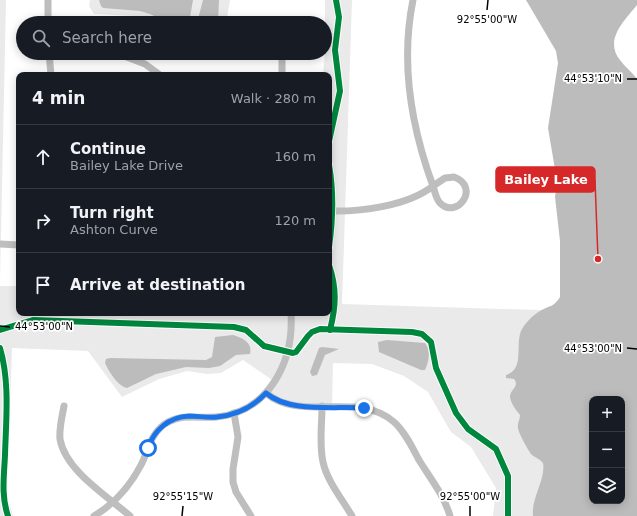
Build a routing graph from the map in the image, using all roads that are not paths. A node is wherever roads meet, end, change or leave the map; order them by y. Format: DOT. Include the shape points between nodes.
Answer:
graph roads {
  1 [pos="48,0"];
  2 [pos="413,0"];
  3 [pos="48,16"];
  4 [pos="50,60"];
  5 [pos="135,60"];
  6 [pos="282,60"];
  7 [pos="51,72"];
  8 [pos="156,72"];
  9 [pos="282,72"];
  10 [pos="433,186"];
  11 [pos="332,211"];
  12 [pos="0,244"];
  13 [pos="16,244"];
  14 [pos="291,316"];
  15 [pos="266,393"];
  16 [pos="64,406"];
  17 [pos="322,406"];
  18 [pos="234,413"];
  19 [pos="113,502"];
  20 [pos="94,516"];
  21 [pos="130,516"];
  22 [pos="251,516"];
  23 [pos="352,516"];
  24 [pos="450,516"];
  1 -- 3 [label="street"];
  2 -- 10 [label="street" via="407,49 409,92 417,139"];
  4 -- 7 [label="street"];
  5 -- 8 [label="street"];
  6 -- 9 [label="street"];
  10 -- 10 [label="street" via="437,199 444,206 453,208 465,199 465,186 458,179 445,178"];
  10 -- 11 [label="street" via="419,195 372,209"];
  12 -- 13 [label="street"];
  14 -- 15 [label="street" via="291,336 286,360 278,378"];
  15 -- 17 [label="street" via="274,400 286,404"];
  15 -- 18 [label="street" via="251,405"];
  16 -- 19 [label="street" via="60,432 61,445 66,456 76,470"];
  17 -- 23 [label="street" via="323,464"];
  17 -- 24 [label="street" via="368,409 393,421 404,434 442,496"];
  18 -- 19 [label="street" via="212,417 185,416 164,424 153,437 132,480"];
  18 -- 22 [label="street" via="238,437 233,482 236,492"];
  19 -- 20 [label="street"];
  19 -- 21 [label="street"];
}
